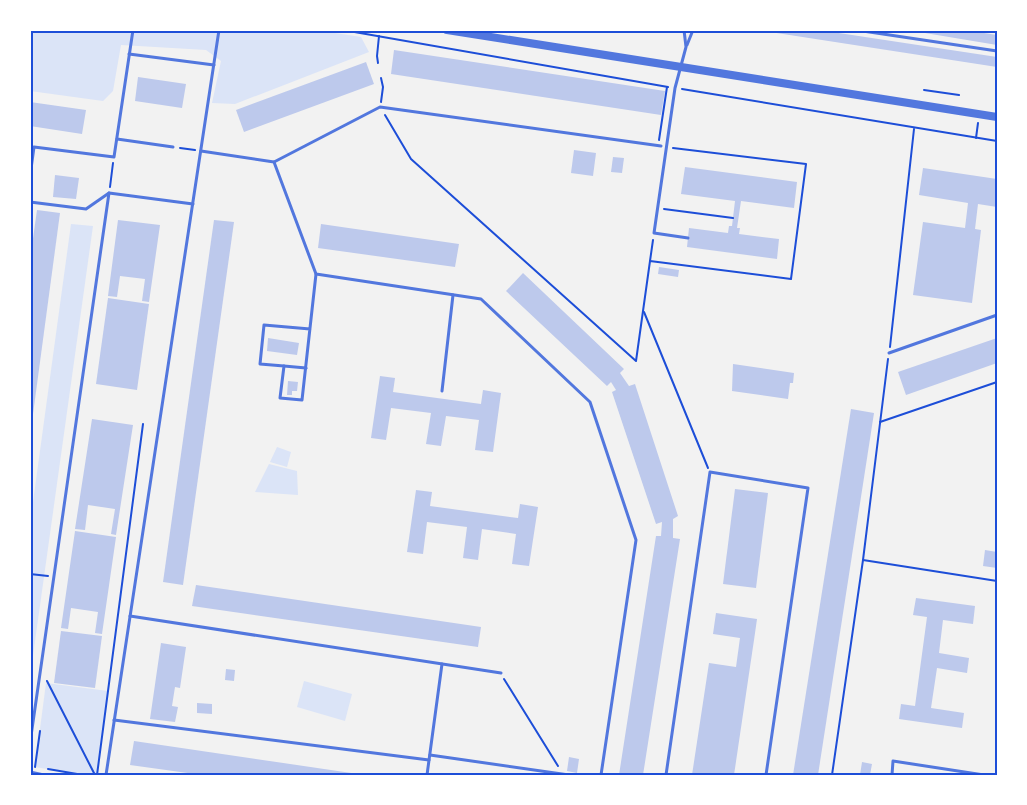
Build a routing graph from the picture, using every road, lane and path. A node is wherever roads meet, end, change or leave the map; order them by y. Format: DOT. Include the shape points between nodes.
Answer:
graph roads {
  1 [pos="133,30"];
  2 [pos="219,30"];
  3 [pos="447,30"];
  4 [pos="684,30"];
  5 [pos="693,30"];
  6 [pos="856,30"];
  7 [pos="379,36"];
  8 [pos="686,46"];
  9 [pos="997,51"];
  10 [pos="129,54"];
  11 [pos="378,63"];
  12 [pos="214,65"];
  13 [pos="682,67"];
  14 [pos="381,78"];
  15 [pos="667,87"];
  16 [pos="924,90"];
  17 [pos="958,95"];
  18 [pos="380,107"];
  19 [pos="997,117"];
  20 [pos="914,128"];
  21 [pos="117,139"];
  22 [pos="660,146"];
  23 [pos="32,147"];
  24 [pos="173,147"];
  25 [pos="667,147"];
  26 [pos="201,151"];
  27 [pos="114,157"];
  28 [pos="274,162"];
  29 [pos="30,176"];
  30 [pos="109,193"];
  31 [pos="30,202"];
  32 [pos="193,204"];
  33 [pos="658,208"];
  34 [pos="733,218"];
  35 [pos="654,233"];
  36 [pos="688,238"];
  37 [pos="650,261"];
  38 [pos="316,274"];
  39 [pos="453,295"];
  40 [pos="643,309"];
  41 [pos="997,315"];
  42 [pos="310,329"];
  43 [pos="889,353"];
  44 [pos="284,366"];
  45 [pos="306,368"];
  46 [pos="997,382"];
  47 [pos="442,391"];
  48 [pos="880,422"];
  49 [pos="144,424"];
  50 [pos="710,472"];
  51 [pos="863,560"];
  52 [pos="30,574"];
  53 [pos="54,577"];
  54 [pos="997,581"];
  55 [pos="130,616"];
  56 [pos="442,664"];
  57 [pos="48,671"];
  58 [pos="501,674"];
  59 [pos="114,720"];
  60 [pos="30,743"];
  61 [pos="430,754"];
  62 [pos="429,760"];
  63 [pos="30,766"];
  64 [pos="35,767"];
  65 [pos="45,768"];
  66 [pos="30,772"];
  67 [pos="562,774"];
  68 [pos="44,775"];
  69 [pos="83,775"];
  70 [pos="96,775"];
  71 [pos="106,775"];
  72 [pos="427,775"];
  73 [pos="569,775"];
  74 [pos="601,775"];
  75 [pos="666,775"];
  76 [pos="766,775"];
  77 [pos="832,775"];
  78 [pos="892,775"];
  79 [pos="984,775"];
  1 -- 10 [label="lane"];
  2 -- 12 [label="lane"];
  3 -- 13 [label="street"];
  4 -- 8 [label="lane"];
  5 -- 8 [label="lane"];
  6 -- 9 [label="lane"];
  7 -- 11 [label="path"];
  8 -- 13 [label="lane"];
  10 -- 12 [label="lane"];
  10 -- 21 [label="lane"];
  12 -- 26 [label="lane"];
  13 -- 19 [label="street"];
  13 -- 25 [label="lane" via="675,88"];
  14 -- 18 [label="path"];
  15 -- 22 [label="path"];
  16 -- 17 [label="path"];
  18 -- 22 [label="lane"];
  18 -- 28 [label="lane"];
  18 -- 40 [label="path" via="411,159 636,361"];
  20 -- 43 [label="path"];
  21 -- 24 [label="lane"];
  21 -- 27 [label="lane"];
  23 -- 27 [label="lane"];
  23 -- 29 [label="lane"];
  24 -- 26 [label="path"];
  25 -- 33 [label="lane"];
  25 -- 37 [label="path" via="806,164 791,279"];
  26 -- 28 [label="lane"];
  26 -- 32 [label="lane"];
  27 -- 30 [label="path"];
  28 -- 38 [label="lane"];
  30 -- 31 [label="lane" via="86,209"];
  30 -- 32 [label="lane"];
  30 -- 53 [label="lane"];
  32 -- 55 [label="lane"];
  33 -- 34 [label="path"];
  33 -- 35 [label="lane"];
  35 -- 36 [label="lane"];
  35 -- 37 [label="path"];
  37 -- 40 [label="path"];
  38 -- 39 [label="lane"];
  38 -- 42 [label="lane"];
  39 -- 47 [label="lane"];
  39 -- 74 [label="lane" via="481,299 590,402 636,540"];
  40 -- 50 [label="path"];
  41 -- 43 [label="lane"];
  42 -- 44 [label="lane" via="264,325 260,364"];
  42 -- 45 [label="lane"];
  43 -- 48 [label="path"];
  44 -- 45 [label="lane"];
  44 -- 45 [label="lane" via="280,398 302,400"];
  46 -- 48 [label="path"];
  48 -- 51 [label="path"];
  49 -- 70 [label="path"];
  50 -- 75 [label="lane"];
  50 -- 76 [label="lane" via="808,488"];
  51 -- 54 [label="path"];
  51 -- 77 [label="path"];
  52 -- 53 [label="path"];
  53 -- 60 [label="lane"];
  55 -- 56 [label="lane"];
  55 -- 59 [label="lane"];
  56 -- 58 [label="lane"];
  56 -- 61 [label="lane"];
  57 -- 70 [label="path" via="46,682"];
  58 -- 67 [label="path"];
  59 -- 62 [label="lane"];
  59 -- 71 [label="lane"];
  61 -- 62 [label="lane"];
  61 -- 67 [label="lane"];
  62 -- 72 [label="lane"];
  63 -- 64 [label="path"];
  65 -- 69 [label="path"];
  66 -- 68 [label="lane"];
  67 -- 73 [label="lane"];
  78 -- 79 [label="lane" via="894,762"];
}
